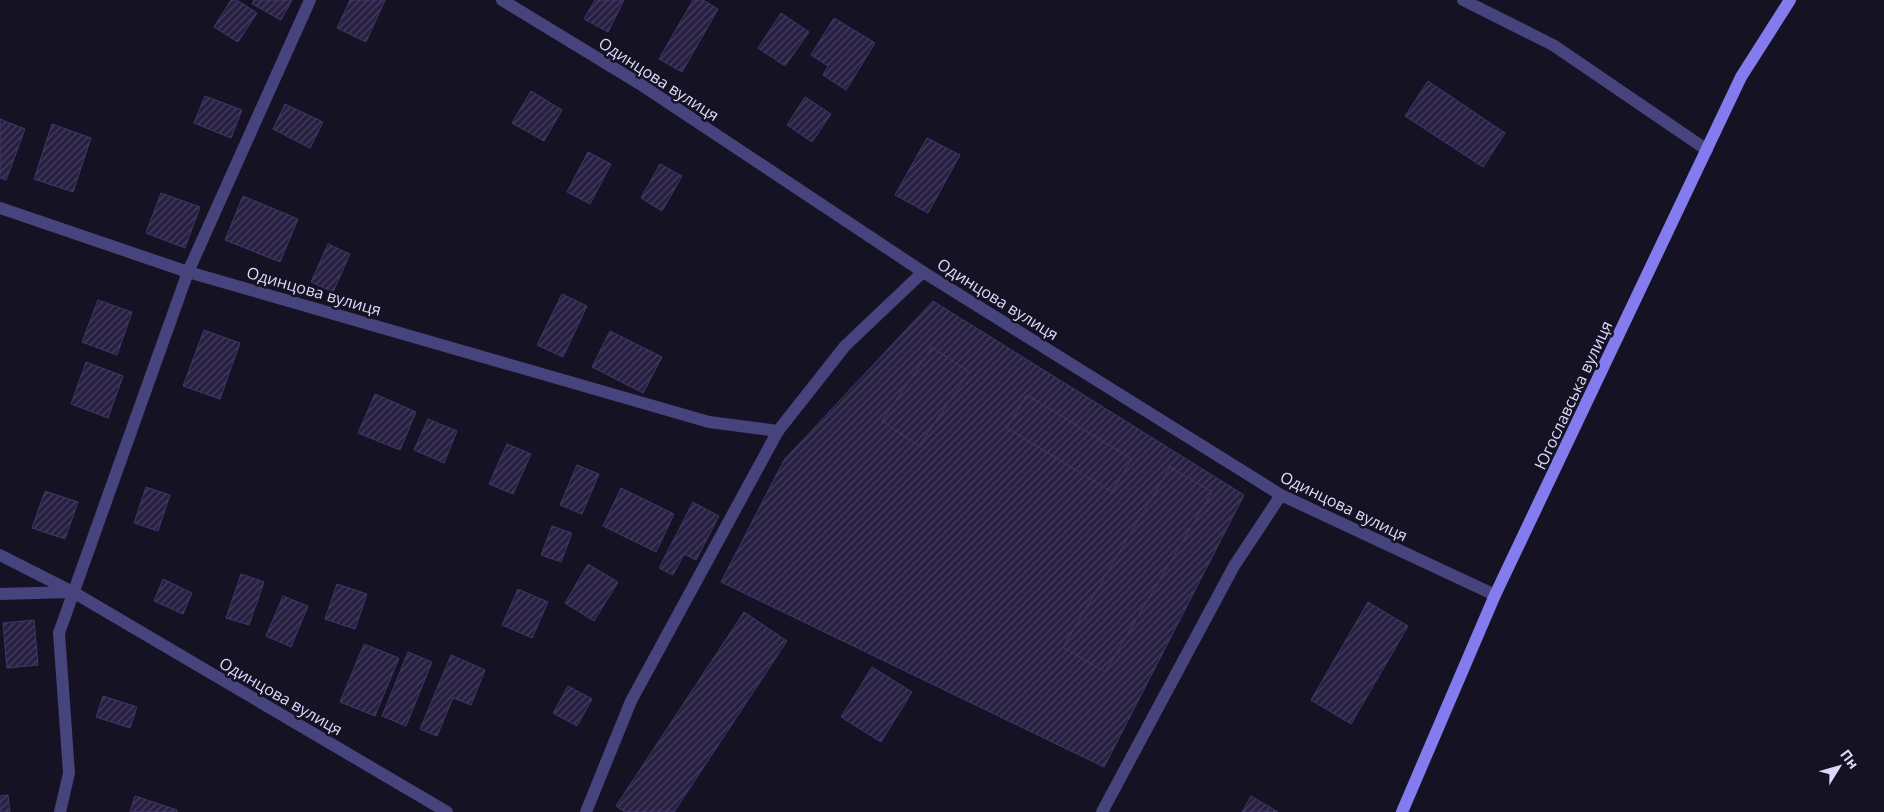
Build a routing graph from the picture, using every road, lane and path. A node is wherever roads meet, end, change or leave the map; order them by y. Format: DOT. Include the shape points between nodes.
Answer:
graph roads {
  1 [pos="310,0"];
  2 [pos="502,0"];
  3 [pos="1463,0"];
  4 [pos="1790,0"];
  5 [pos="1707,150"];
  6 [pos="0,208"];
  7 [pos="188,272"];
  8 [pos="923,272"];
  9 [pos="778,431"];
  10 [pos="1281,495"];
  11 [pos="0,555"];
  12 [pos="73,592"];
  13 [pos="0,594"];
  14 [pos="1496,595"];
  15 [pos="60,812"];
  16 [pos="447,812"];
  17 [pos="586,812"];
  18 [pos="1102,812"];
  19 [pos="1402,812"];
  1 -- 7 [label="street"];
  2 -- 8 [label="street, Одинцова вулиця" via="640,84"];
  3 -- 5 [label="street" via="1553,45"];
  4 -- 5 [label="main road, Югославська вулиця" via="1741,77"];
  5 -- 14 [label="main road, Югославська вулиця"];
  6 -- 7 [label="street, Одинцова вулиця"];
  7 -- 9 [label="street, Одинцова вулиця" via="709,422"];
  7 -- 12 [label="street"];
  8 -- 9 [label="street" via="846,346"];
  8 -- 10 [label="street, Одинцова вулиця"];
  9 -- 17 [label="street" via="631,701"];
  10 -- 14 [label="street, Одинцова вулиця"];
  10 -- 18 [label="street" via="1234,566"];
  11 -- 12 [label="street, Одинцова вулиця"];
  12 -- 13 [label="street"];
  12 -- 15 [label="street" via="59,633 69,772"];
  12 -- 16 [label="street, Одинцова вулиця"];
  14 -- 19 [label="main road, Югославська вулиця"];
}
